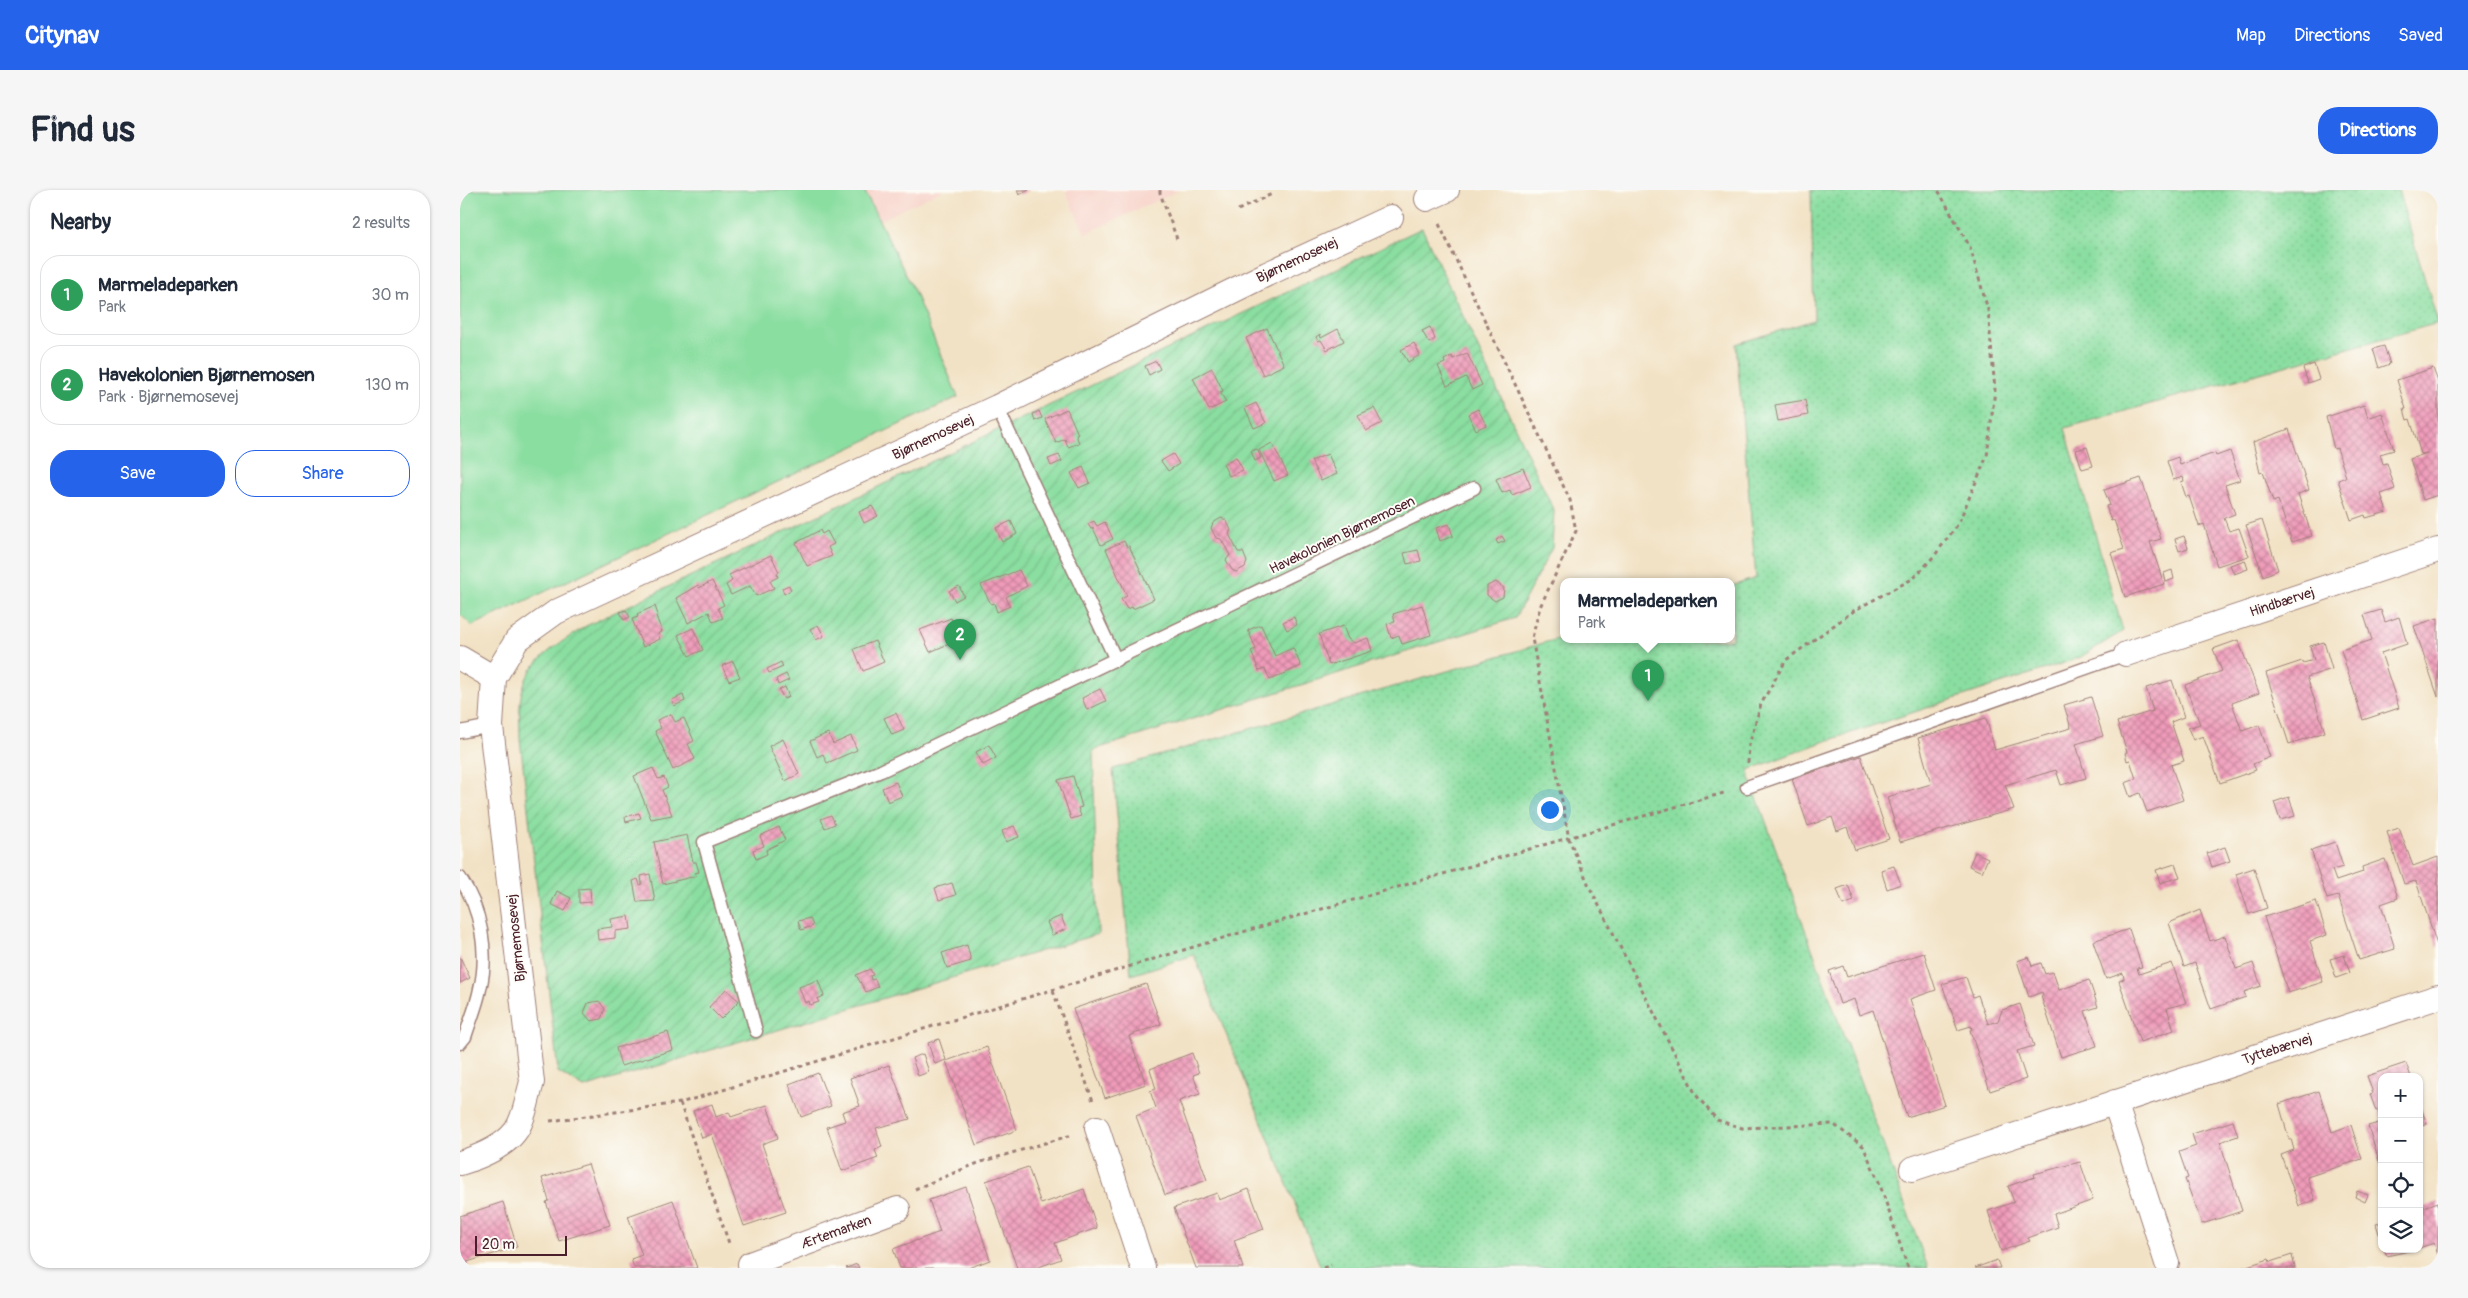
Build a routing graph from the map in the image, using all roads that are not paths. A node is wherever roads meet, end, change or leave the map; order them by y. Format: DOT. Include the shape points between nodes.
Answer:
graph roads {
  1 [pos="1391,217"];
  2 [pos="997,407"];
  3 [pos="1474,488"];
  4 [pos="2438,550"];
  5 [pos="2126,654"];
  6 [pos="460,658"];
  7 [pos="1116,660"];
  8 [pos="494,678"];
  9 [pos="491,726"];
  10 [pos="460,732"];
  11 [pos="1747,787"];
  12 [pos="460,878"];
  13 [pos="2438,996"];
  14 [pos="756,1031"];
  15 [pos="460,1044"];
  16 [pos="2115,1102"];
  17 [pos="1097,1128"];
  18 [pos="460,1163"];
  19 [pos="1912,1169"];
  20 [pos="898,1209"];
  21 [pos="2167,1262"];
  22 [pos="751,1266"];
  23 [pos="1143,1268"];
  1 -- 2 [label="street, Bjørnemosevej" via="1267,274"];
  2 -- 7 [label="lane"];
  2 -- 8 [label="street, Bjørnemosevej" via="556,612 517,640"];
  3 -- 7 [label="lane, Havekolonien Bjørnemosen"];
  4 -- 5 [label="street, Hindbærvej"];
  5 -- 11 [label="lane"];
  6 -- 8 [label="street"];
  7 -- 14 [label="lane, Havekolonien Bjørnemosen" via="881,771 704,842"];
  8 -- 9 [label="street, Bjørnemosevej"];
  9 -- 10 [label="lane"];
  9 -- 18 [label="street, Bjørnemosevej" via="532,1082 520,1125 484,1156"];
  12 -- 15 [label="lane" via="478,916 483,950 481,988"];
  13 -- 16 [label="street, Tyttebærvej"];
  16 -- 19 [label="street, Tyttebærvej"];
  16 -- 21 [label="street"];
  17 -- 23 [label="street"];
  20 -- 22 [label="street, Ærtemarken"];
}
